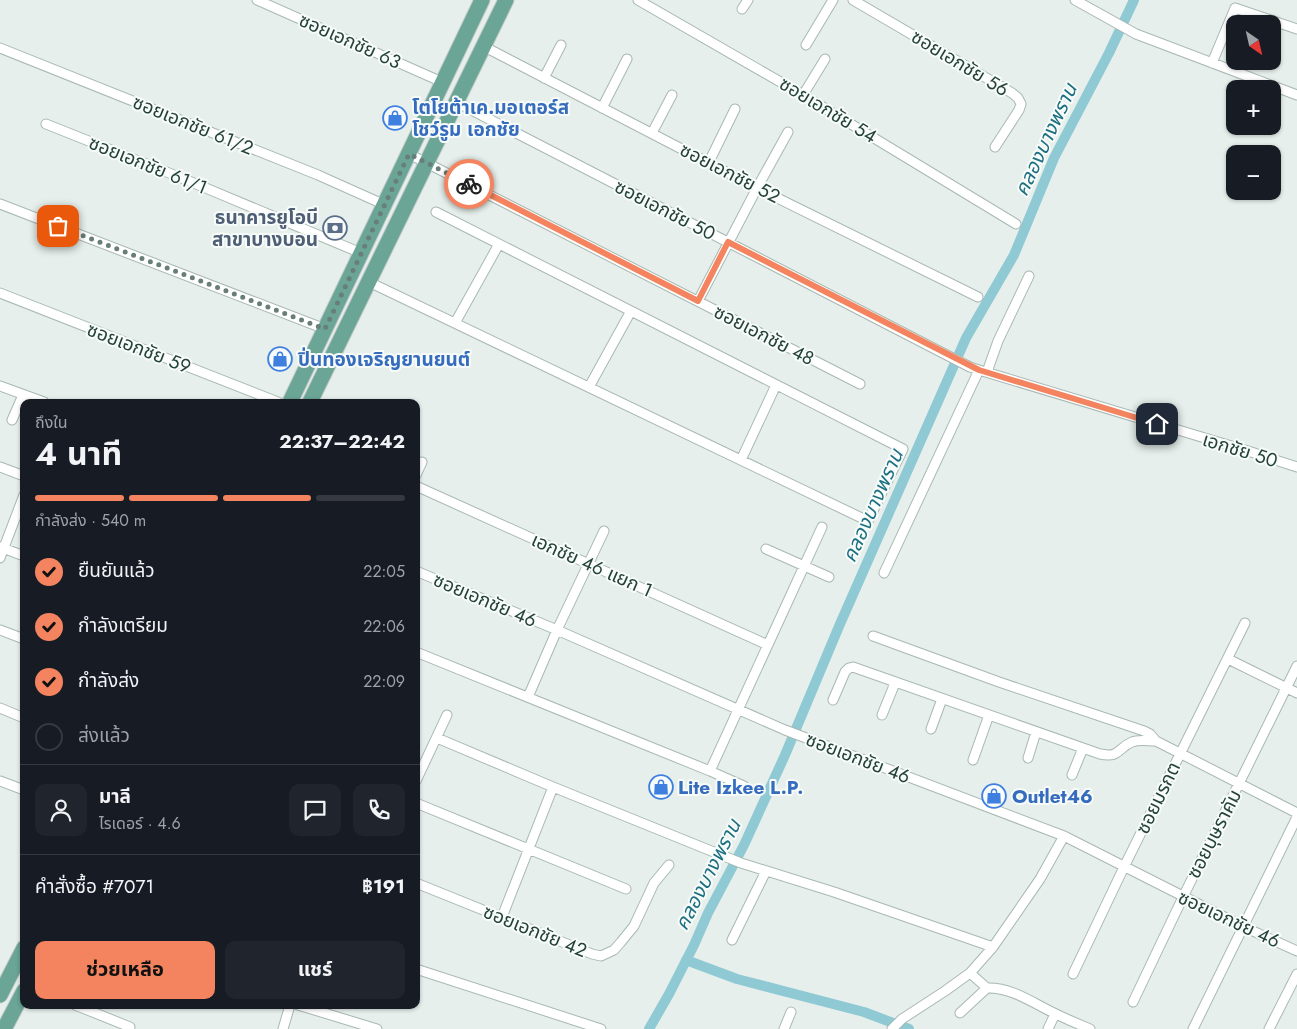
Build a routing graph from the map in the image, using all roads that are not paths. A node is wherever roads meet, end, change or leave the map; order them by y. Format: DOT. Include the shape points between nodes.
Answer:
graph roads {
  1 [pos="257,0"];
  2 [pos="482,0"];
  3 [pos="506,0"];
  4 [pos="638,0"];
  5 [pos="748,0"];
  6 [pos="833,0"];
  7 [pos="853,0"];
  8 [pos="1075,0"];
  9 [pos="742,10"];
  10 [pos="1297,29"];
  11 [pos="806,44"];
  12 [pos="561,45"];
  13 [pos="483,46"];
  14 [pos="0,48"];
  15 [pos="627,59"];
  16 [pos="825,59"];
  17 [pos="1212,63"];
  18 [pos="544,78"];
  19 [pos="442,82"];
  20 [pos="803,94"];
  21 [pos="672,95"];
  22 [pos="1297,95"];
  23 [pos="456,102"];
  24 [pos="602,108"];
  25 [pos="735,109"];
  26 [pos="46,124"];
  27 [pos="788,132"];
  28 [pos="652,133"];
  29 [pos="995,147"];
  30 [pos="409,154"];
  31 [pos="709,162"];
  32 [pos="427,163"];
  33 [pos="757,188"];
  34 [pos="0,204"];
  35 [pos="385,205"];
  36 [pos="436,212"];
  37 [pos="1016,224"];
  38 [pos="728,242"];
  39 [pos="499,244"];
  40 [pos="361,253"];
  41 [pos="1029,276"];
  42 [pos="369,282"];
  43 [pos="0,293"];
  44 [pos="978,297"];
  45 [pos="698,301"];
  46 [pos="631,311"];
  47 [pos="455,323"];
  48 [pos="325,329"];
  49 [pos="955,359"];
  50 [pos="979,370"];
  51 [pos="776,384"];
  52 [pos="860,384"];
  53 [pos="0,386"];
  54 [pos="590,387"];
  55 [pos="23,395"];
  56 [pos="21,399"];
  57 [pos="35,399"];
  58 [pos="270,399"];
  59 [pos="291,399"];
  60 [pos="311,399"];
  61 [pos="20,402"];
  62 [pos="12,420"];
  63 [pos="741,460"];
  64 [pos="422,462"];
  65 [pos="420,466"];
  66 [pos="0,467"];
  67 [pos="1297,468"];
  68 [pos="20,474"];
  69 [pos="420,488"];
  70 [pos="20,505"];
  71 [pos="822,527"];
  72 [pos="604,531"];
  73 [pos="2,547"];
  74 [pos="766,549"];
  75 [pos="20,554"];
  76 [pos="0,558"];
  77 [pos="588,564"];
  78 [pos="804,566"];
  79 [pos="420,573"];
  80 [pos="884,573"];
  81 [pos="829,577"];
  82 [pos="1245,623"];
  83 [pos="0,630"];
  84 [pos="557,630"];
  85 [pos="873,636"];
  86 [pos="20,638"];
  87 [pos="768,645"];
  88 [pos="420,654"];
  89 [pos="1228,659"];
  90 [pos="1297,666"];
  91 [pos="895,683"];
  92 [pos="1286,688"];
  93 [pos="1297,693"];
  94 [pos="528,697"];
  95 [pos="942,699"];
  96 [pos="833,700"];
  97 [pos="0,708"];
  98 [pos="739,709"];
  99 [pos="447,715"];
  100 [pos="882,715"];
  101 [pos="20,716"];
  102 [pos="989,716"];
  103 [pos="931,729"];
  104 [pos="1036,732"];
  105 [pos="437,738"];
  106 [pos="1156,741"];
  107 [pos="1083,748"];
  108 [pos="1180,754"];
  109 [pos="1028,758"];
  110 [pos="973,760"];
  111 [pos="420,768"];
  112 [pos="710,771"];
  113 [pos="1072,776"];
  114 [pos="0,781"];
  115 [pos="1240,784"];
  116 [pos="744,786"];
  117 [pos="553,787"];
  118 [pos="20,788"];
  119 [pos="420,805"];
  120 [pos="1297,812"];
  121 [pos="1297,817"];
  122 [pos="1064,836"];
  123 [pos="529,849"];
  124 [pos="669,865"];
  125 [pos="1124,867"];
  126 [pos="766,871"];
  127 [pos="420,885"];
  128 [pos="626,889"];
  129 [pos="1182,897"];
  130 [pos="502,917"];
  131 [pos="1244,927"];
  132 [pos="732,940"];
  133 [pos="993,947"];
  134 [pos="1297,950"];
  135 [pos="20,956"];
  136 [pos="420,970"];
  137 [pos="970,973"];
  138 [pos="1073,974"];
  139 [pos="1297,974"];
  140 [pos="987,988"];
  141 [pos="0,995"];
  142 [pos="20,999"];
  143 [pos="1133,1002"];
  144 [pos="85,1009"];
  145 [pos="289,1009"];
  146 [pos="311,1009"];
  147 [pos="791,1012"];
  148 [pos="960,1013"];
  149 [pos="1055,1014"];
  150 [pos="130,1028"];
  151 [pos="4,1029"];
  152 [pos="283,1029"];
  153 [pos="377,1029"];
  154 [pos="601,1029"];
  155 [pos="784,1029"];
  156 [pos="892,1029"];
  157 [pos="1048,1029"];
  158 [pos="1090,1029"];
  159 [pos="1193,1029"];
  160 [pos="1269,1029"];
  1 -- 19 [label="street, ซอยเอกชัย 63"];
  2 -- 19 [label="main road"];
  3 -- 13 [label="main road"];
  4 -- 20 [label="street, ซอยเอกชัย 54"];
  5 -- 9 [label="street"];
  6 -- 11 [label="street"];
  7 -- 29 [label="street, ซอยเอกชัย 56" via="1018,98 1019,110"];
  8 -- 17 [label="street" via="1136,34"];
  10 -- 17 [label="street" via="1235,8"];
  12 -- 18 [label="street"];
  13 -- 18 [label="street, ซอยเอกชัย 52"];
  13 -- 23 [label="main road"];
  14 -- 35 [label="street, ซอยเอกชัย 61/2"];
  15 -- 24 [label="street"];
  16 -- 20 [label="street"];
  17 -- 22 [label="street"];
  18 -- 24 [label="street, ซอยเอกชัย 52"];
  19 -- 30 [label="main road"];
  20 -- 37 [label="street, ซอยเอกชัย 54"];
  21 -- 28 [label="street"];
  23 -- 32 [label="main road"];
  23 -- 38 [label="street, ซอยเอกชัย 50"];
  24 -- 28 [label="street, ซอยเอกชัย 52"];
  25 -- 31 [label="street"];
  26 -- 40 [label="street, ซอยเอกชัย 61/1"];
  27 -- 33 [label="street"];
  28 -- 31 [label="street, ซอยเอกชัย 52"];
  30 -- 32 [label="street, ซอยเอกชัย 48"];
  30 -- 35 [label="main road"];
  31 -- 33 [label="street, ซอยเอกชัย 52"];
  32 -- 42 [label="main road"];
  32 -- 45 [label="street, ซอยเอกชัย 48"];
  33 -- 38 [label="street"];
  33 -- 44 [label="street, ซอยเอกชัย 52"];
  34 -- 48 [label="street"];
  35 -- 40 [label="main road"];
  36 -- 39 [label="street"];
  38 -- 45 [label="street"];
  38 -- 49 [label="street, ซอยเอกชัย 50"];
  39 -- 46 [label="street"];
  39 -- 47 [label="street"];
  40 -- 48 [label="main road"];
  41 -- 50 [label="street" via="998,341"];
  42 -- 47 [label="street"];
  42 -- 60 [label="main road"];
  43 -- 58 [label="street, ซอยเอกชัย 59"];
  45 -- 52 [label="street, ซอยเอกชัย 48"];
  46 -- 51 [label="street"];
  46 -- 54 [label="street"];
  47 -- 54 [label="street"];
  48 -- 59 [label="main road"];
  49 -- 50 [label="street, เอกชัย 50"];
  50 -- 67 [label="street, เอกชัย 50"];
  50 -- 80 [label="street"];
  51 -- 63 [label="street"];
  51 -- 63 [label="street" via="903,449 868,521"];
  53 -- 55 [label="street"];
  54 -- 63 [label="street"];
  55 -- 56 [label="street"];
  55 -- 57 [label="street"];
  61 -- 62 [label="street"];
  64 -- 65 [label="street"];
  66 -- 68 [label="street"];
  69 -- 77 [label="street, เอกชัย 46 แยก 1"];
  70 -- 73 [label="street"];
  71 -- 78 [label="street"];
  72 -- 77 [label="street"];
  73 -- 75 [label="street"];
  73 -- 76 [label="street"];
  74 -- 78 [label="street"];
  77 -- 84 [label="street"];
  77 -- 87 [label="street, เอกชัย 46 แยก 1"];
  78 -- 81 [label="street"];
  78 -- 87 [label="street"];
  79 -- 84 [label="street, ซอยเอกชัย 46"];
  82 -- 89 [label="street, ซอยมรกต"];
  83 -- 86 [label="street"];
  84 -- 94 [label="street"];
  84 -- 98 [label="street, ซอยเอกชัย 46"];
  85 -- 106 [label="street" via="1144,731"];
  87 -- 98 [label="street"];
  88 -- 94 [label="street"];
  89 -- 92 [label="street"];
  89 -- 108 [label="street, ซอยมรกต"];
  90 -- 92 [label="street, ซอยบุษราคัม"];
  91 -- 95 [label="street"];
  91 -- 96 [label="street" via="849,668"];
  91 -- 100 [label="street"];
  92 -- 93 [label="street"];
  92 -- 115 [label="street, ซอยบุษราคัม"];
  94 -- 112 [label="street"];
  95 -- 102 [label="street"];
  95 -- 103 [label="street"];
  97 -- 101 [label="street"];
  98 -- 112 [label="street"];
  98 -- 122 [label="street, ซอยเอกชัย 46" via="800,736"];
  99 -- 105 [label="street"];
  102 -- 104 [label="street"];
  102 -- 110 [label="street"];
  104 -- 107 [label="street"];
  104 -- 109 [label="street"];
  105 -- 111 [label="street"];
  105 -- 117 [label="street"];
  106 -- 107 [label="street" via="1130,742 1110,756"];
  106 -- 108 [label="street"];
  107 -- 113 [label="street"];
  108 -- 115 [label="street"];
  108 -- 125 [label="street, ซอยมรกต"];
  112 -- 116 [label="street"];
  114 -- 118 [label="street"];
  115 -- 120 [label="street"];
  115 -- 129 [label="street, ซอยบุษราคัม"];
  117 -- 123 [label="street"];
  117 -- 126 [label="street"];
  119 -- 123 [label="street"];
  121 -- 131 [label="street"];
  122 -- 125 [label="street, ซอยเอกชัย 46"];
  122 -- 133 [label="street" via="1040,879"];
  123 -- 128 [label="street"];
  123 -- 130 [label="street"];
  124 -- 130 [label="street, ซอยเอกชัย 42" via="654,882 634,926 614,950 601,956"];
  125 -- 129 [label="street, ซอยเอกชัย 46"];
  125 -- 138 [label="street, ซอยมรกต"];
  126 -- 132 [label="street"];
  126 -- 133 [label="street"];
  127 -- 130 [label="street, ซอยเอกชัย 42"];
  129 -- 131 [label="street, ซอยเอกชัย 46"];
  129 -- 143 [label="street, ซอยบุษราคัม"];
  131 -- 134 [label="street, ซอยเอกชัย 46"];
  131 -- 159 [label="street"];
  133 -- 137 [label="street"];
  135 -- 141 [label="main road"];
  136 -- 154 [label="street"];
  137 -- 140 [label="street"];
  137 -- 156 [label="street"];
  139 -- 160 [label="street"];
  140 -- 148 [label="street"];
  140 -- 149 [label="street" via="995,987 1016,994"];
  142 -- 151 [label="main road"];
  144 -- 150 [label="street"];
  145 -- 152 [label="street"];
  146 -- 153 [label="street"];
  147 -- 155 [label="street"];
  149 -- 157 [label="street"];
  149 -- 158 [label="street"];
}
